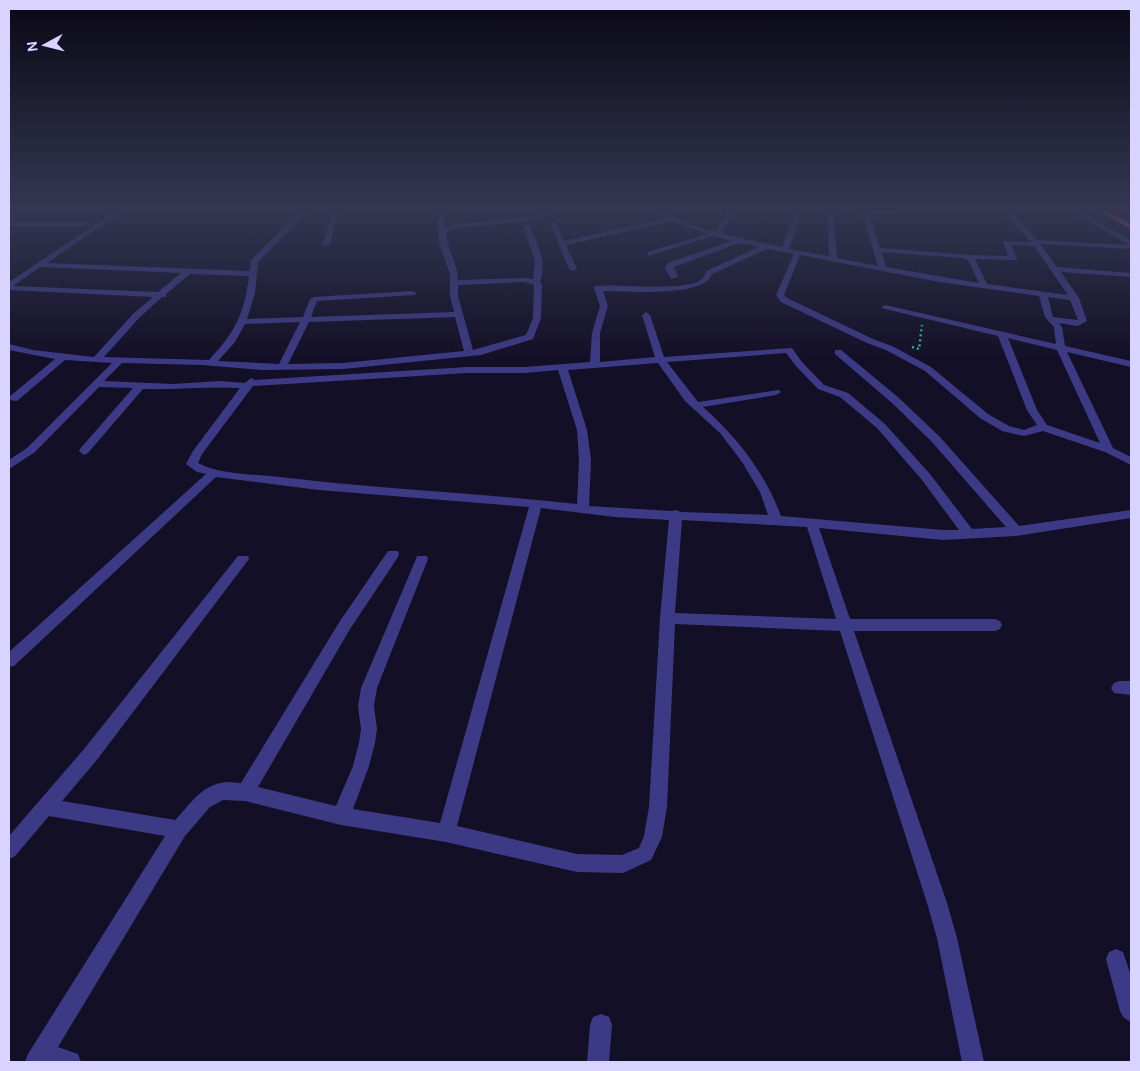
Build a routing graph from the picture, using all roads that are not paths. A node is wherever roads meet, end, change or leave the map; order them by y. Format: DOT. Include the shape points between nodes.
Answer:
graph roads {
  1 [pos="47,260"];
  2 [pos="256,260"];
  3 [pos="449,260"];
  4 [pos="538,260"];
  5 [pos="569,260"];
  6 [pos="683,260"];
  7 [pos="737,260"];
  8 [pos="795,260"];
  9 [pos="838,260"];
  10 [pos="881,260"];
  11 [pos="971,260"];
  12 [pos="1049,260"];
  13 [pos="41,264"];
  14 [pos="573,269"];
  15 [pos="883,269"];
  16 [pos="1056,269"];
  17 [pos="188,271"];
  18 [pos="254,274"];
  19 [pos="1131,275"];
  20 [pos="674,277"];
  21 [pos="536,282"];
  22 [pos="454,283"];
  23 [pos="9,286"];
  24 [pos="984,286"];
  25 [pos="412,293"];
  26 [pos="1043,294"];
  27 [pos="163,295"];
  28 [pos="1075,298"];
  29 [pos="885,308"];
  30 [pos="460,314"];
  31 [pos="646,314"];
  32 [pos="308,319"];
  33 [pos="1052,319"];
  34 [pos="241,322"];
  35 [pos="1002,334"];
  36 [pos="9,347"];
  37 [pos="1061,348"];
  38 [pos="838,352"];
  39 [pos="469,353"];
  40 [pos="64,358"];
  41 [pos="96,360"];
  42 [pos="119,360"];
  43 [pos="661,360"];
  44 [pos="211,362"];
  45 [pos="1131,364"];
  46 [pos="595,365"];
  47 [pos="262,367"];
  48 [pos="282,367"];
  49 [pos="562,367"];
  50 [pos="96,384"];
  51 [pos="249,384"];
  52 [pos="141,385"];
  53 [pos="776,392"];
  54 [pos="13,399"];
  55 [pos="695,406"];
  56 [pos="1043,427"];
  57 [pos="1109,450"];
  58 [pos="84,451"];
  59 [pos="1131,461"];
  60 [pos="9,465"];
  61 [pos="214,473"];
  62 [pos="536,504"];
  63 [pos="583,510"];
  64 [pos="676,514"];
  65 [pos="1131,514"];
  66 [pos="776,520"];
  67 [pos="812,522"];
  68 [pos="1016,531"];
  69 [pos="969,534"];
  70 [pos="393,554"];
  71 [pos="243,559"];
  72 [pos="422,560"];
  73 [pos="668,618"];
  74 [pos="845,625"];
  75 [pos="995,625"];
  76 [pos="9,661"];
  77 [pos="245,792"];
  78 [pos="46,808"];
  79 [pos="340,816"];
  80 [pos="179,830"];
  81 [pos="446,833"];
  82 [pos="9,850"];
  83 [pos="1116,959"];
  84 [pos="1131,1011"];
  85 [pos="601,1025"];
  86 [pos="39,1058"];
  87 [pos="70,1062"];
  88 [pos="598,1062"];
  89 [pos="973,1062"];
  1 -- 13 [label="street"];
  2 -- 18 [label="street"];
  3 -- 22 [label="street"];
  4 -- 21 [label="street" via="540,270"];
  5 -- 14 [label="street"];
  6 -- 20 [label="street" via="669,268"];
  7 -- 46 [label="street" via="710,273 707,279 696,285 598,288 604,309 596,333"];
  8 -- 56 [label="street" via="780,295 784,300 928,369 984,416 1006,429 1024,433"];
  9 -- 15 [label="street"];
  10 -- 15 [label="street"];
  11 -- 24 [label="street"];
  12 -- 16 [label="street"];
  13 -- 17 [label="street"];
  13 -- 23 [label="street"];
  15 -- 24 [label="street"];
  16 -- 19 [label="street"];
  16 -- 28 [label="street"];
  17 -- 18 [label="street"];
  17 -- 27 [label="street"];
  18 -- 34 [label="street"];
  21 -- 22 [label="street"];
  21 -- 39 [label="street" via="538,312 530,337"];
  22 -- 30 [label="street"];
  23 -- 27 [label="street"];
  24 -- 26 [label="street"];
  25 -- 32 [label="street" via="314,299"];
  26 -- 28 [label="street"];
  26 -- 33 [label="street"];
  27 -- 41 [label="street" via="136,316"];
  28 -- 33 [label="street" via="1083,321"];
  29 -- 35 [label="street"];
  30 -- 32 [label="street"];
  30 -- 39 [label="street"];
  31 -- 43 [label="street"];
  32 -- 34 [label="street"];
  32 -- 48 [label="street"];
  33 -- 37 [label="street" via="1058,327"];
  34 -- 44 [label="street" via="232,340"];
  35 -- 37 [label="street"];
  35 -- 56 [label="street" via="1032,410"];
  36 -- 40 [label="street"];
  37 -- 45 [label="street"];
  37 -- 57 [label="street"];
  38 -- 68 [label="street" via="876,383 949,453"];
  39 -- 48 [label="street" via="343,366"];
  40 -- 41 [label="street"];
  40 -- 54 [label="street"];
  41 -- 42 [label="street"];
  42 -- 44 [label="street"];
  42 -- 50 [label="street"];
  43 -- 46 [label="street"];
  43 -- 55 [label="street"];
  43 -- 69 [label="street" via="789,350 821,387 844,395 881,426 926,477"];
  44 -- 47 [label="street"];
  46 -- 49 [label="street"];
  47 -- 48 [label="street"];
  47 -- 51 [label="street"];
  49 -- 51 [label="street"];
  49 -- 63 [label="street" via="582,430 585,460"];
  50 -- 52 [label="street"];
  50 -- 60 [label="street" via="31,450"];
  51 -- 52 [label="street"];
  51 -- 61 [label="street" via="192,464"];
  52 -- 58 [label="street"];
  53 -- 55 [label="street"];
  55 -- 66 [label="street" via="724,431 746,460 766,492"];
  56 -- 57 [label="street"];
  57 -- 59 [label="street"];
  61 -- 62 [label="street" via="319,486"];
  61 -- 76 [label="street"];
  62 -- 63 [label="street"];
  62 -- 81 [label="street"];
  63 -- 64 [label="street"];
  64 -- 66 [label="street"];
  64 -- 73 [label="street"];
  65 -- 68 [label="street"];
  66 -- 67 [label="street"];
  67 -- 69 [label="street" via="924,534"];
  67 -- 74 [label="street"];
  68 -- 69 [label="street"];
  70 -- 77 [label="street" via="345,626"];
  71 -- 78 [label="street"];
  72 -- 79 [label="street" via="369,688 367,743"];
  73 -- 74 [label="street"];
  73 -- 81 [label="street" via="658,807 654,837 645,854 623,864 576,863"];
  74 -- 75 [label="street"];
  74 -- 89 [label="street" via="937,903"];
  77 -- 79 [label="street"];
  77 -- 80 [label="street" via="221,791 204,801"];
  78 -- 80 [label="street"];
  78 -- 82 [label="street"];
  79 -- 81 [label="street"];
  80 -- 86 [label="street"];
  83 -- 84 [label="street"];
  85 -- 88 [label="street"];
  86 -- 87 [label="street"];
}
